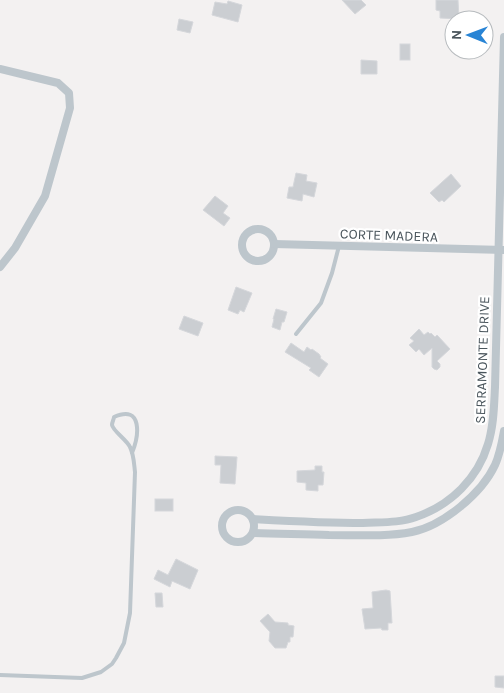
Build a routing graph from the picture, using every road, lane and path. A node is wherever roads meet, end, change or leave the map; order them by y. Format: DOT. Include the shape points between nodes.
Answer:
graph roads {
  1 [pos="504,37"];
  2 [pos="0,69"];
  3 [pos="274,244"];
  4 [pos="339,246"];
  5 [pos="501,250"];
  6 [pos="0,268"];
  7 [pos="296,334"];
  8 [pos="495,387"];
  9 [pos="504,387"];
  10 [pos="504,432"];
  11 [pos="132,452"];
  12 [pos="448,500"];
  13 [pos="455,511"];
  14 [pos="253,519"];
  15 [pos="341,523"];
  16 [pos="253,533"];
  17 [pos="341,535"];
  18 [pos="0,676"];
  1 -- 5 [label="street, SERRAMONTE DRIVE"];
  2 -- 6 [label="street" via="58,83 69,93 70,108 45,196"];
  3 -- 3 [label="street" via="268,232 258,229 244,237 242,247 247,256 260,261 270,256"];
  3 -- 4 [label="street, CORTE MADERA"];
  4 -- 5 [label="street, CORTE MADERA"];
  4 -- 7 [label="lane" via="321,303"];
  5 -- 8 [label="street, SERRAMONTE DRIVE"];
  8 -- 9 [label="street"];
  8 -- 12 [label="street, SERRAMONTE DRIVE" via="492,427 483,460 472,477"];
  10 -- 13 [label="street, SERRAMONTE DRIVE" via="495,465 483,484"];
  11 -- 11 [label="lane" via="112,425 114,416 122,413 130,414 137,421"];
  11 -- 18 [label="lane" via="135,472 130,613 124,642 116,658 101,672 82,678"];
  12 -- 13 [label="street"];
  12 -- 15 [label="street, SERRAMONTE DRIVE" via="415,518"];
  13 -- 17 [label="street, SERRAMONTE DRIVE" via="413,532 378,536"];
  14 -- 15 [label="street, SERRAMONTE DRIVE"];
  14 -- 16 [label="street"];
  14 -- 16 [label="street, SERRAMONTE DRIVE" via="245,512 234,511 226,517 222,527 226,537 235,542 246,541"];
  15 -- 17 [label="street"];
  16 -- 17 [label="street, SERRAMONTE DRIVE"];
}
